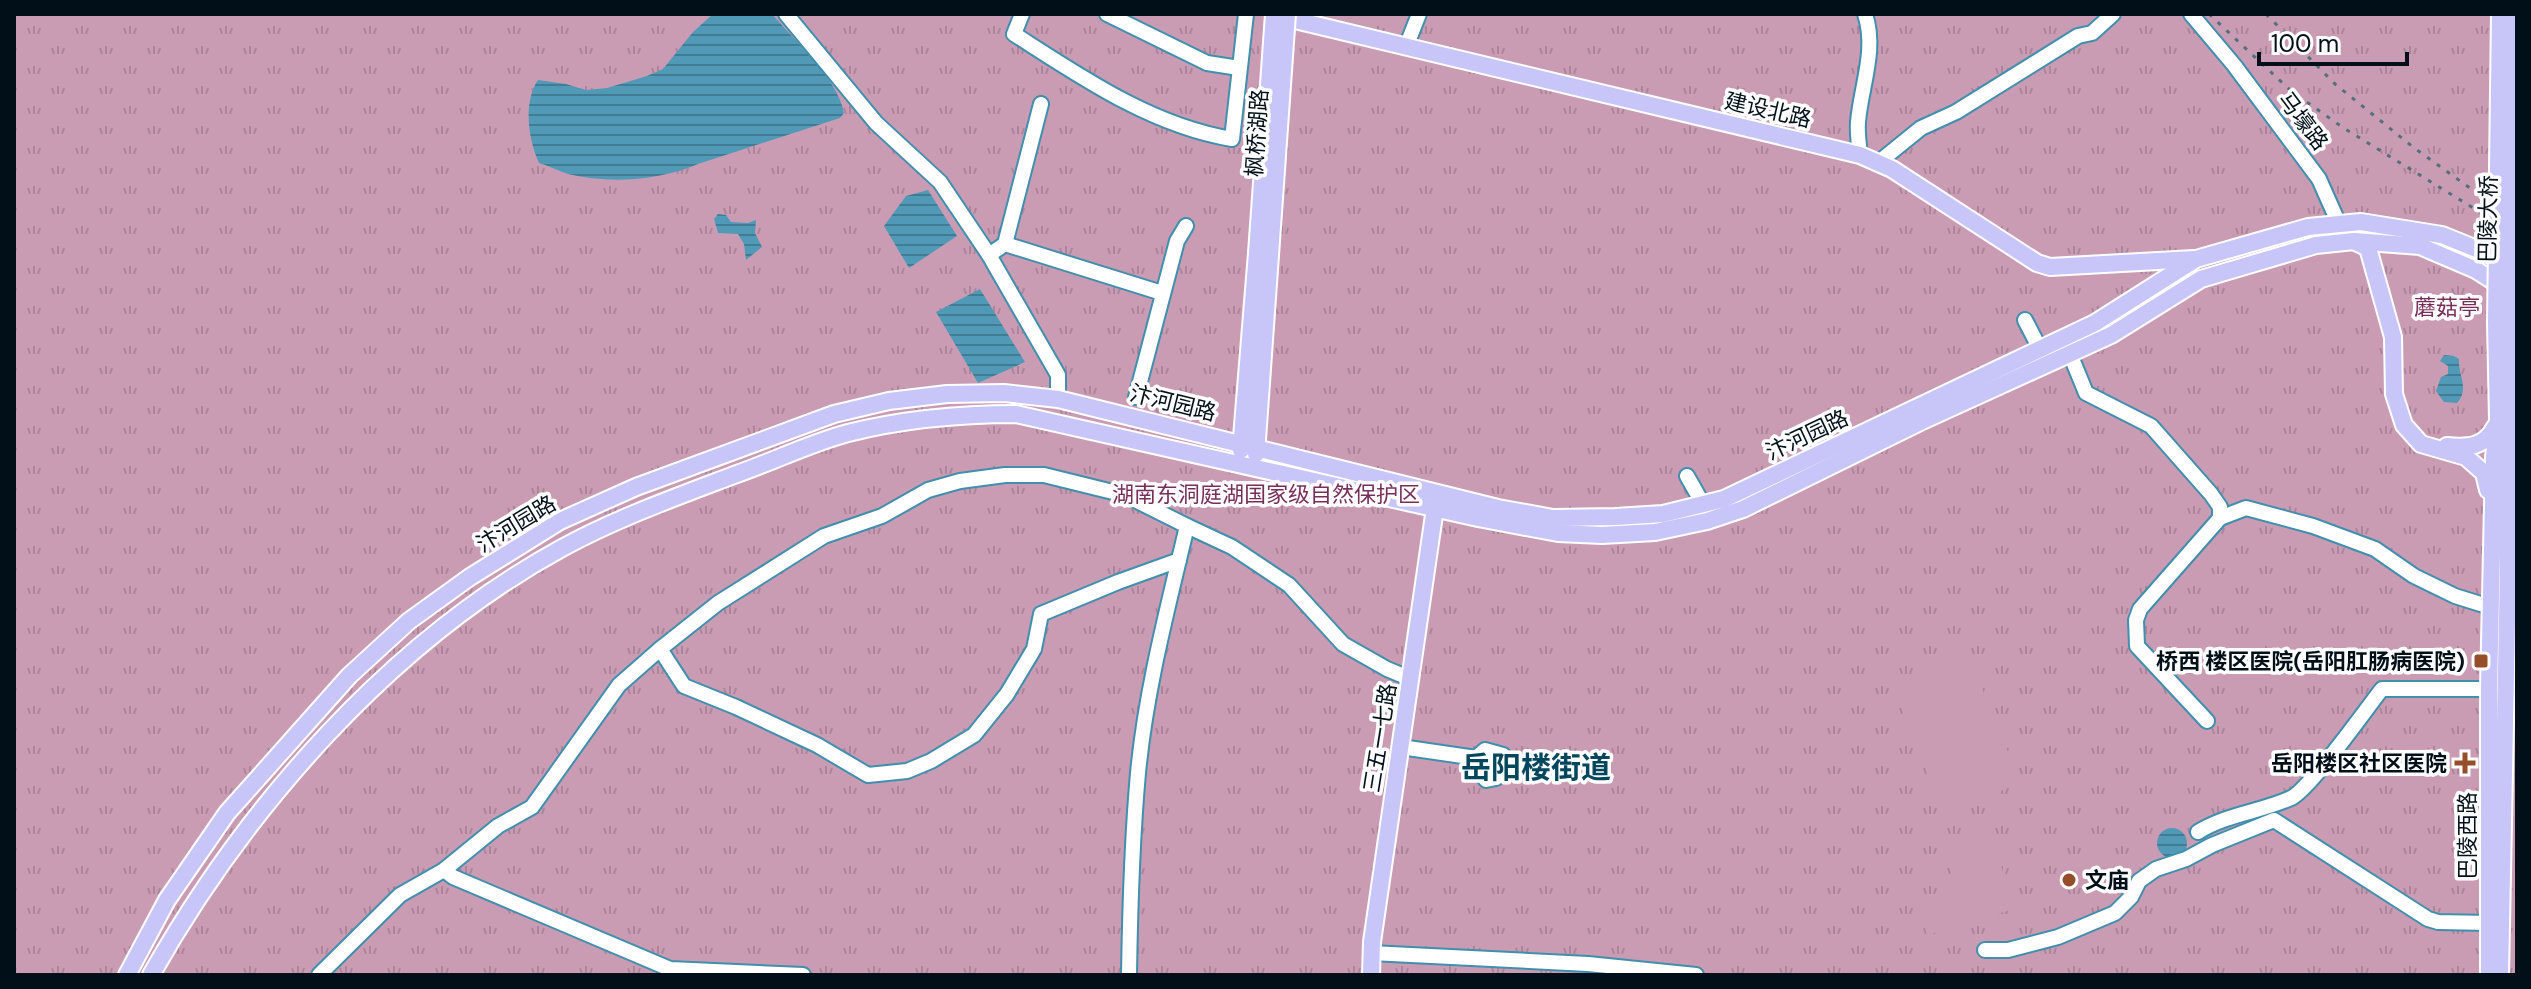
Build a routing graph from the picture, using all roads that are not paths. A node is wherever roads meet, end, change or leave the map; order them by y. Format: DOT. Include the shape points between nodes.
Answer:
graph roads {
  1 [pos="786,14"];
  2 [pos="1022,14"];
  3 [pos="1107,14"];
  4 [pos="1246,14"];
  5 [pos="1272,14"];
  6 [pos="1287,14"];
  7 [pos="1419,14"];
  8 [pos="1865,14"];
  9 [pos="2113,14"];
  10 [pos="2191,14"];
  11 [pos="2500,14"];
  12 [pos="2514,14"];
  13 [pos="1310,18"];
  14 [pos="1406,47"];
  15 [pos="1239,68"];
  16 [pos="1041,104"];
  17 [pos="1860,155"];
  18 [pos="1879,162"];
  19 [pos="2339,224"];
  20 [pos="1186,226"];
  21 [pos="2354,241"];
  22 [pos="1005,244"];
  23 [pos="1263,254"];
  24 [pos="989,255"];
  25 [pos="2196,259"];
  26 [pos="2517,268"];
  27 [pos="1162,293"];
  28 [pos="2517,296"];
  29 [pos="2025,320"];
  30 [pos="2502,322"];
  31 [pos="2040,349"];
  32 [pos="2070,354"];
  33 [pos="1136,397"];
  34 [pos="1058,399"];
  35 [pos="2508,423"];
  36 [pos="1249,444"];
  37 [pos="2421,444"];
  38 [pos="2494,457"];
  39 [pos="1248,465"];
  40 [pos="2506,472"];
  41 [pos="1687,476"];
  42 [pos="1378,477"];
  43 [pos="1374,494"];
  44 [pos="2505,501"];
  45 [pos="1703,504"];
  46 [pos="1435,508"];
  47 [pos="2220,518"];
  48 [pos="1187,526"];
  49 [pos="1179,560"];
  50 [pos="2513,570"];
  51 [pos="2490,607"];
  52 [pos="660,649"];
  53 [pos="1411,679"];
  54 [pos="2489,689"];
  55 [pos="2207,721"];
  56 [pos="1401,747"];
  57 [pos="1476,758"];
  58 [pos="2198,832"];
  59 [pos="444,870"];
  60 [pos="2489,923"];
  61 [pos="1985,950"];
  62 [pos="1371,953"];
  63 [pos="127,975"];
  64 [pos="151,975"];
  65 [pos="319,975"];
  66 [pos="803,975"];
  67 [pos="1129,975"];
  68 [pos="1371,975"];
  69 [pos="1696,975"];
  70 [pos="2489,975"];
  71 [pos="2500,975"];
  1 -- 24 [label="street" via="876,123 940,182"];
  2 -- 15 [label="street" via="1014,34 1024,41 1136,109 1215,136 1232,139"];
  3 -- 15 [label="street" via="1207,63"];
  4 -- 15 [label="street"];
  5 -- 13 [label="main road, 建设北路"];
  5 -- 23 [label="main road, 枫桥湖路, bridge"];
  6 -- 23 [label="main road, 枫桥湖路, bridge"];
  7 -- 14 [label="street"];
  8 -- 17 [label="street" via="1869,60 1857,125"];
  9 -- 18 [label="street" via="2092,33 2078,36 1921,128"];
  10 -- 19 [label="street, 马壕路" via="2319,179"];
  11 -- 30 [label="main road, 巴陵大桥, bridge"];
  12 -- 30 [label="main road, 巴陵大桥, bridge"];
  13 -- 14 [label="main road, 建设北路"];
  14 -- 17 [label="main road, 建设北路"];
  16 -- 22 [label="street"];
  17 -- 18 [label="main road, 建设北路"];
  18 -- 25 [label="main road, 建设北路" via="2050,267"];
  19 -- 25 [label="main road, 汴河园路" via="2308,227"];
  19 -- 26 [label="main road, 汴河园路" via="2361,222 2442,235"];
  20 -- 27 [label="street"];
  21 -- 28 [label="main road, 汴河园路" via="2420,246 2476,270"];
  21 -- 32 [label="main road, 汴河园路" via="2316,245 2201,279"];
  21 -- 37 [label="main road" via="2368,248 2393,337 2394,394 2404,425"];
  22 -- 24 [label="street"];
  22 -- 27 [label="street"];
  23 -- 36 [label="main road"];
  24 -- 34 [label="street" via="1058,375"];
  25 -- 31 [label="main road, 汴河园路" via="2095,323"];
  27 -- 33 [label="street"];
  29 -- 31 [label="street"];
  30 -- 35 [label="main road, 巴陵大桥"];
  31 -- 45 [label="main road, 汴河园路" via="1724,499"];
  32 -- 46 [label="main road, 汴河园路" via="1743,509 1707,521 1655,532 1558,533"];
  32 -- 47 [label="street" via="2086,393 2151,426 2216,501"];
  34 -- 36 [label="main road, 汴河园路"];
  34 -- 63 [label="main road, 汴河园路" via="947,394 834,414 636,487 560,521 508,553 409,621 289,741 201,850"];
  35 -- 37 [label="main road" via="2478,445"];
  35 -- 38 [label="main road, 巴陵大桥"];
  35 -- 40 [label="main road, 巴陵大桥"];
  36 -- 39 [label="main road"];
  36 -- 42 [label="main road, 汴河园路"];
  37 -- 44 [label="main road" via="2466,457"];
  38 -- 44 [label="main road, 巴陵西路"];
  39 -- 43 [label="main road, 汴河园路"];
  39 -- 64 [label="main road, 汴河园路" via="1016,414 924,417 845,434 632,514 560,549 476,602 340,720 209,878"];
  40 -- 44 [label="main road, 巴陵西路"];
  41 -- 45 [label="street"];
  42 -- 43 [label="main road" via="1369,477 1366,486"];
  42 -- 45 [label="main road, 汴河园路" via="1553,518 1663,514"];
  43 -- 46 [label="main road, 汴河园路"];
  44 -- 50 [label="main road, 巴陵西路"];
  44 -- 51 [label="main road, 巴陵西路"];
  46 -- 53 [label="main road, 三五一七路"];
  47 -- 51 [label="street" via="2246,508 2290,518 2375,549 2414,576"];
  47 -- 55 [label="street" via="2136,620 2137,646"];
  48 -- 49 [label="street"];
  48 -- 52 [label="street" via="1125,495 1044,475 960,481 824,536 718,603"];
  48 -- 53 [label="street" via="1232,547 1289,585 1343,644"];
  49 -- 52 [label="street" via="1041,614 1034,649 974,735 907,771 868,775 817,745 684,686"];
  49 -- 67 [label="street" via="1151,683 1138,771"];
  50 -- 71 [label="main road, 巴陵西路"];
  51 -- 54 [label="main road, 巴陵西路"];
  52 -- 59 [label="street" via="619,685 532,807 498,826"];
  53 -- 56 [label="main road, 三五一七路"];
  54 -- 58 [label="street" via="2382,689 2294,797 2224,817"];
  54 -- 60 [label="main road, 巴陵西路"];
  56 -- 57 [label="street"];
  56 -- 62 [label="main road, 三五一七路"];
  59 -- 65 [label="street" via="400,895"];
  59 -- 66 [label="street" via="670,969"];
  60 -- 61 [label="street" via="2428,919 2274,820 2156,869 2139,881 2115,913 2058,937 2008,950"];
  60 -- 70 [label="main road, 巴陵西路"];
  62 -- 68 [label="main road, 三五一七路"];
  62 -- 69 [label="street"];
}
